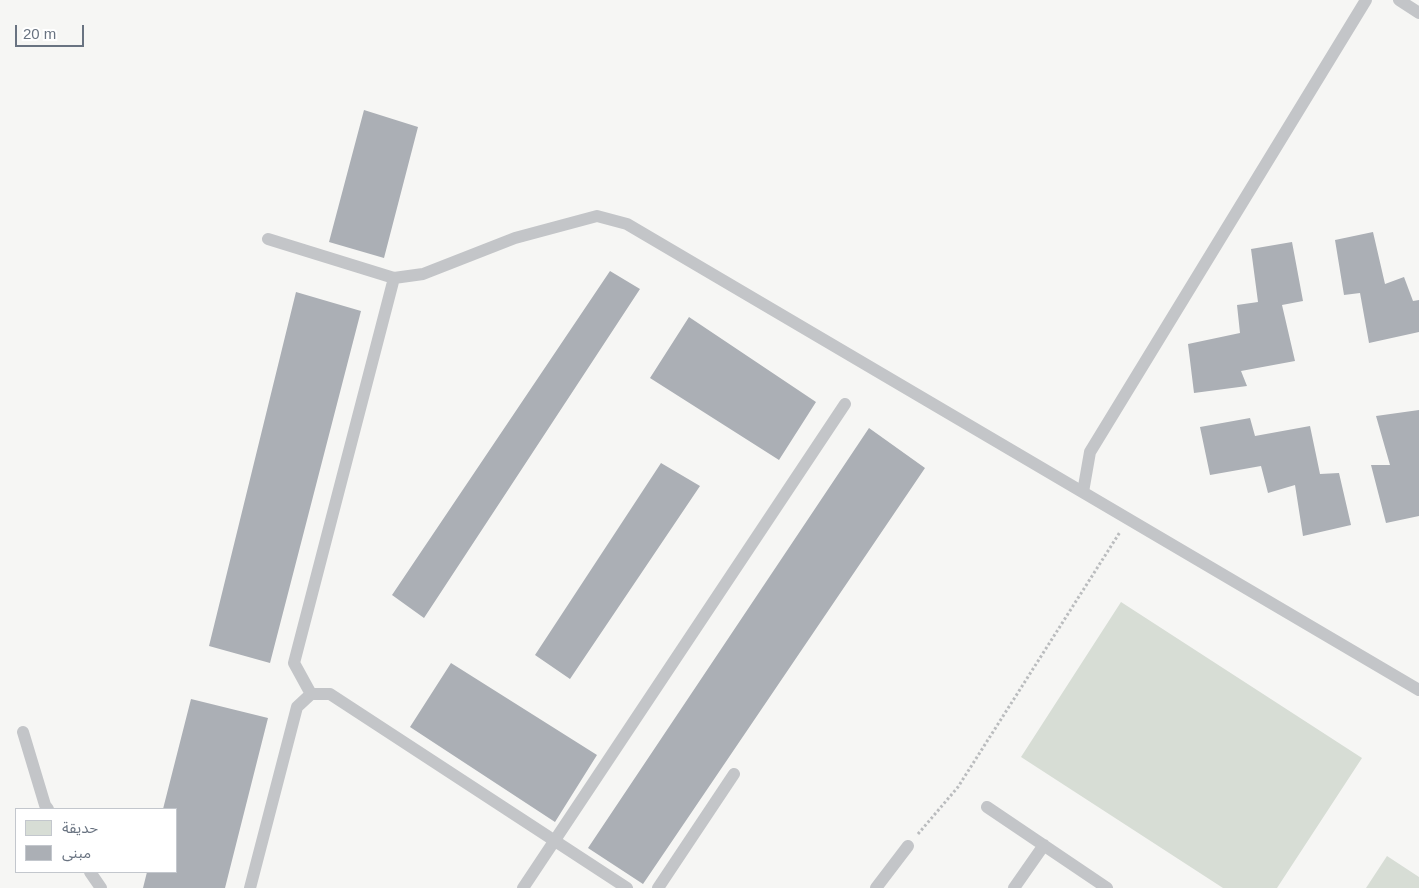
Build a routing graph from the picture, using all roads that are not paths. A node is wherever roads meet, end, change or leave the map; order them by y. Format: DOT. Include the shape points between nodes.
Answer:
graph roads {
  1 [pos="1366,0"];
  2 [pos="1399,0"];
  3 [pos="1419,13"];
  4 [pos="268,240"];
  5 [pos="394,278"];
  6 [pos="845,404"];
  7 [pos="1083,492"];
  8 [pos="1419,690"];
  9 [pos="311,694"];
  10 [pos="23,732"];
  11 [pos="734,774"];
  12 [pos="987,807"];
  13 [pos="47,808"];
  14 [pos="554,841"];
  15 [pos="1044,845"];
  16 [pos="908,846"];
  17 [pos="91,873"];
  18 [pos="101,888"];
  19 [pos="250,888"];
  20 [pos="524,888"];
  21 [pos="627,888"];
  22 [pos="658,888"];
  23 [pos="876,888"];
  24 [pos="1014,888"];
  25 [pos="1107,888"];
  1 -- 7 [label="lane" via="1090,452"];
  2 -- 3 [label="lane"];
  4 -- 5 [label="lane"];
  5 -- 7 [label="lane" via="423,274 515,238 597,216 627,224"];
  5 -- 9 [label="lane" via="294,663"];
  6 -- 14 [label="lane"];
  7 -- 8 [label="lane"];
  9 -- 14 [label="lane" via="330,694"];
  9 -- 19 [label="lane" via="297,707"];
  10 -- 13 [label="lane"];
  11 -- 22 [label="lane"];
  12 -- 15 [label="lane"];
  14 -- 20 [label="lane"];
  14 -- 21 [label="lane"];
  15 -- 24 [label="lane"];
  15 -- 25 [label="lane"];
  16 -- 23 [label="lane"];
  17 -- 18 [label="lane"];
}
